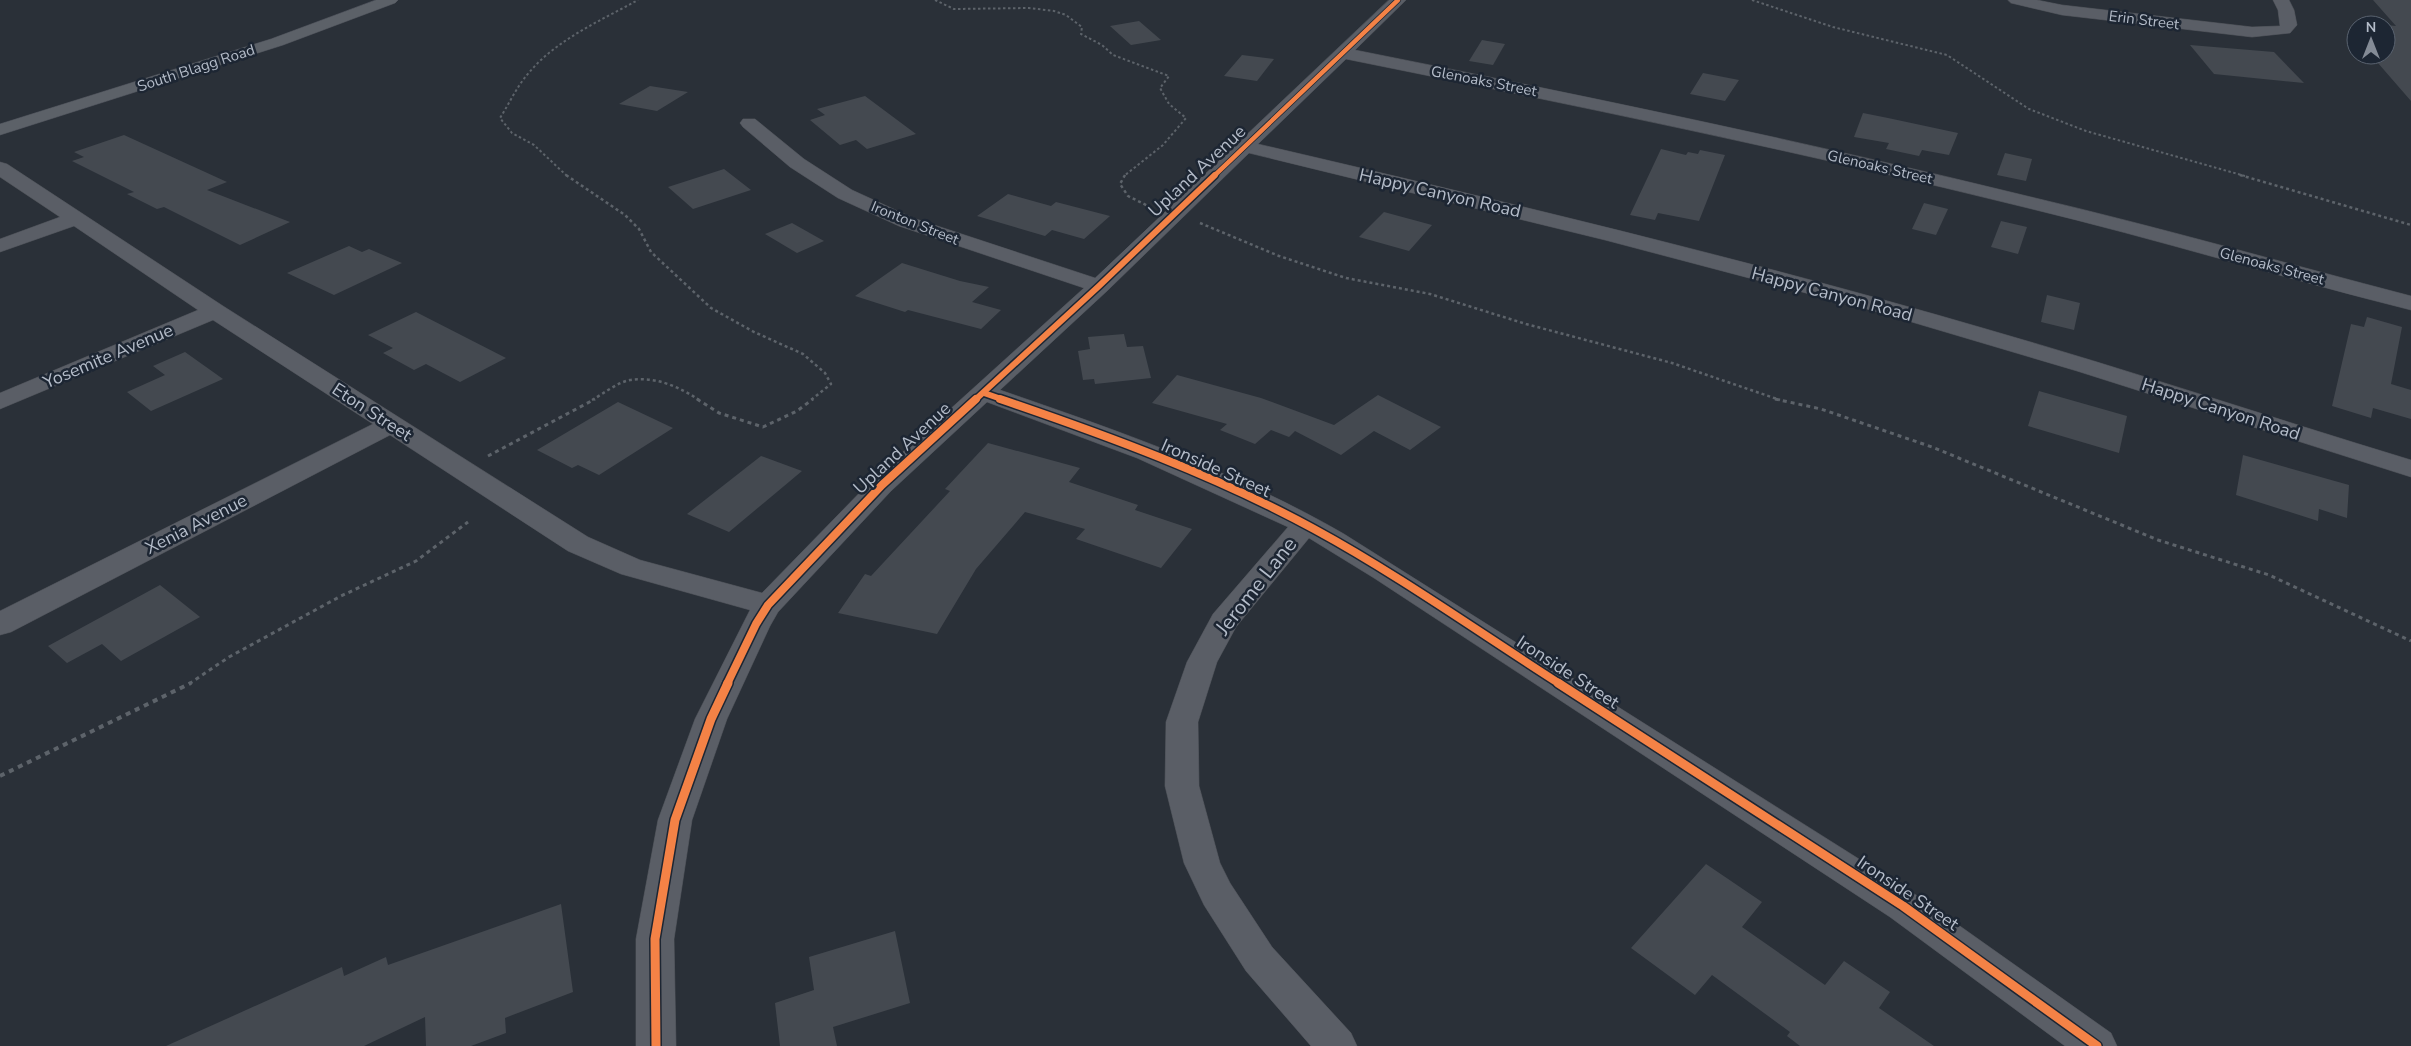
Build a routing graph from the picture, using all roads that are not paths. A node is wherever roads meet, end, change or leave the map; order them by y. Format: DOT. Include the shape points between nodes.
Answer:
graph roads {
  1 [pos="390,0"];
  2 [pos="1398,0"];
  3 [pos="2016,0"];
  4 [pos="2281,0"];
  5 [pos="1343,53"];
  6 [pos="749,123"];
  7 [pos="0,130"];
  8 [pos="1246,147"];
  9 [pos="0,168"];
  10 [pos="77,218"];
  11 [pos="0,246"];
  12 [pos="1099,286"];
  13 [pos="2411,303"];
  14 [pos="215,311"];
  15 [pos="984,393"];
  16 [pos="0,402"];
  17 [pos="392,424"];
  18 [pos="2411,469"];
  19 [pos="1305,524"];
  20 [pos="768,604"];
  21 [pos="0,624"];
  22 [pos="656,1046"];
  23 [pos="1337,1046"];
  24 [pos="2097,1046"];
  1 -- 7 [label="main road, South Blagg Road" via="268,45"];
  2 -- 5 [label="street, Upland Avenue"];
  3 -- 4 [label="street, Erin Street" via="2062,10 2252,32 2284,30 2289,25"];
  5 -- 8 [label="street, Upland Avenue"];
  5 -- 13 [label="street, Glenoaks Street" via="1870,164 2034,203"];
  6 -- 12 [label="street, Ironton Street" via="797,163 837,188 906,222 1012,260"];
  8 -- 12 [label="street, Upland Avenue" via="1164,211"];
  8 -- 18 [label="street, Happy Canyon Road" via="1658,246 1976,333"];
  9 -- 10 [label="street, Eton Street"];
  10 -- 11 [label="street"];
  10 -- 14 [label="street, Eton Street"];
  12 -- 15 [label="street, Upland Avenue"];
  14 -- 16 [label="street, Yosemite Avenue"];
  14 -- 17 [label="street, Eton Street"];
  15 -- 19 [label="street, Ironside Street" via="1208,478"];
  15 -- 20 [label="street, Upland Avenue" via="882,485"];
  17 -- 20 [label="street, Eton Street" via="578,544 630,567"];
  17 -- 21 [label="street, Xenia Avenue"];
  19 -- 23 [label="street, Jerome Lane" via="1224,621 1202,662 1182,722 1182,786 1202,863 1217,894 1259,958"];
  19 -- 24 [label="street, Ironside Street" via="1384,571 1903,906"];
  20 -- 22 [label="street, Upland Avenue" via="711,719 675,820 655,939"];
}
